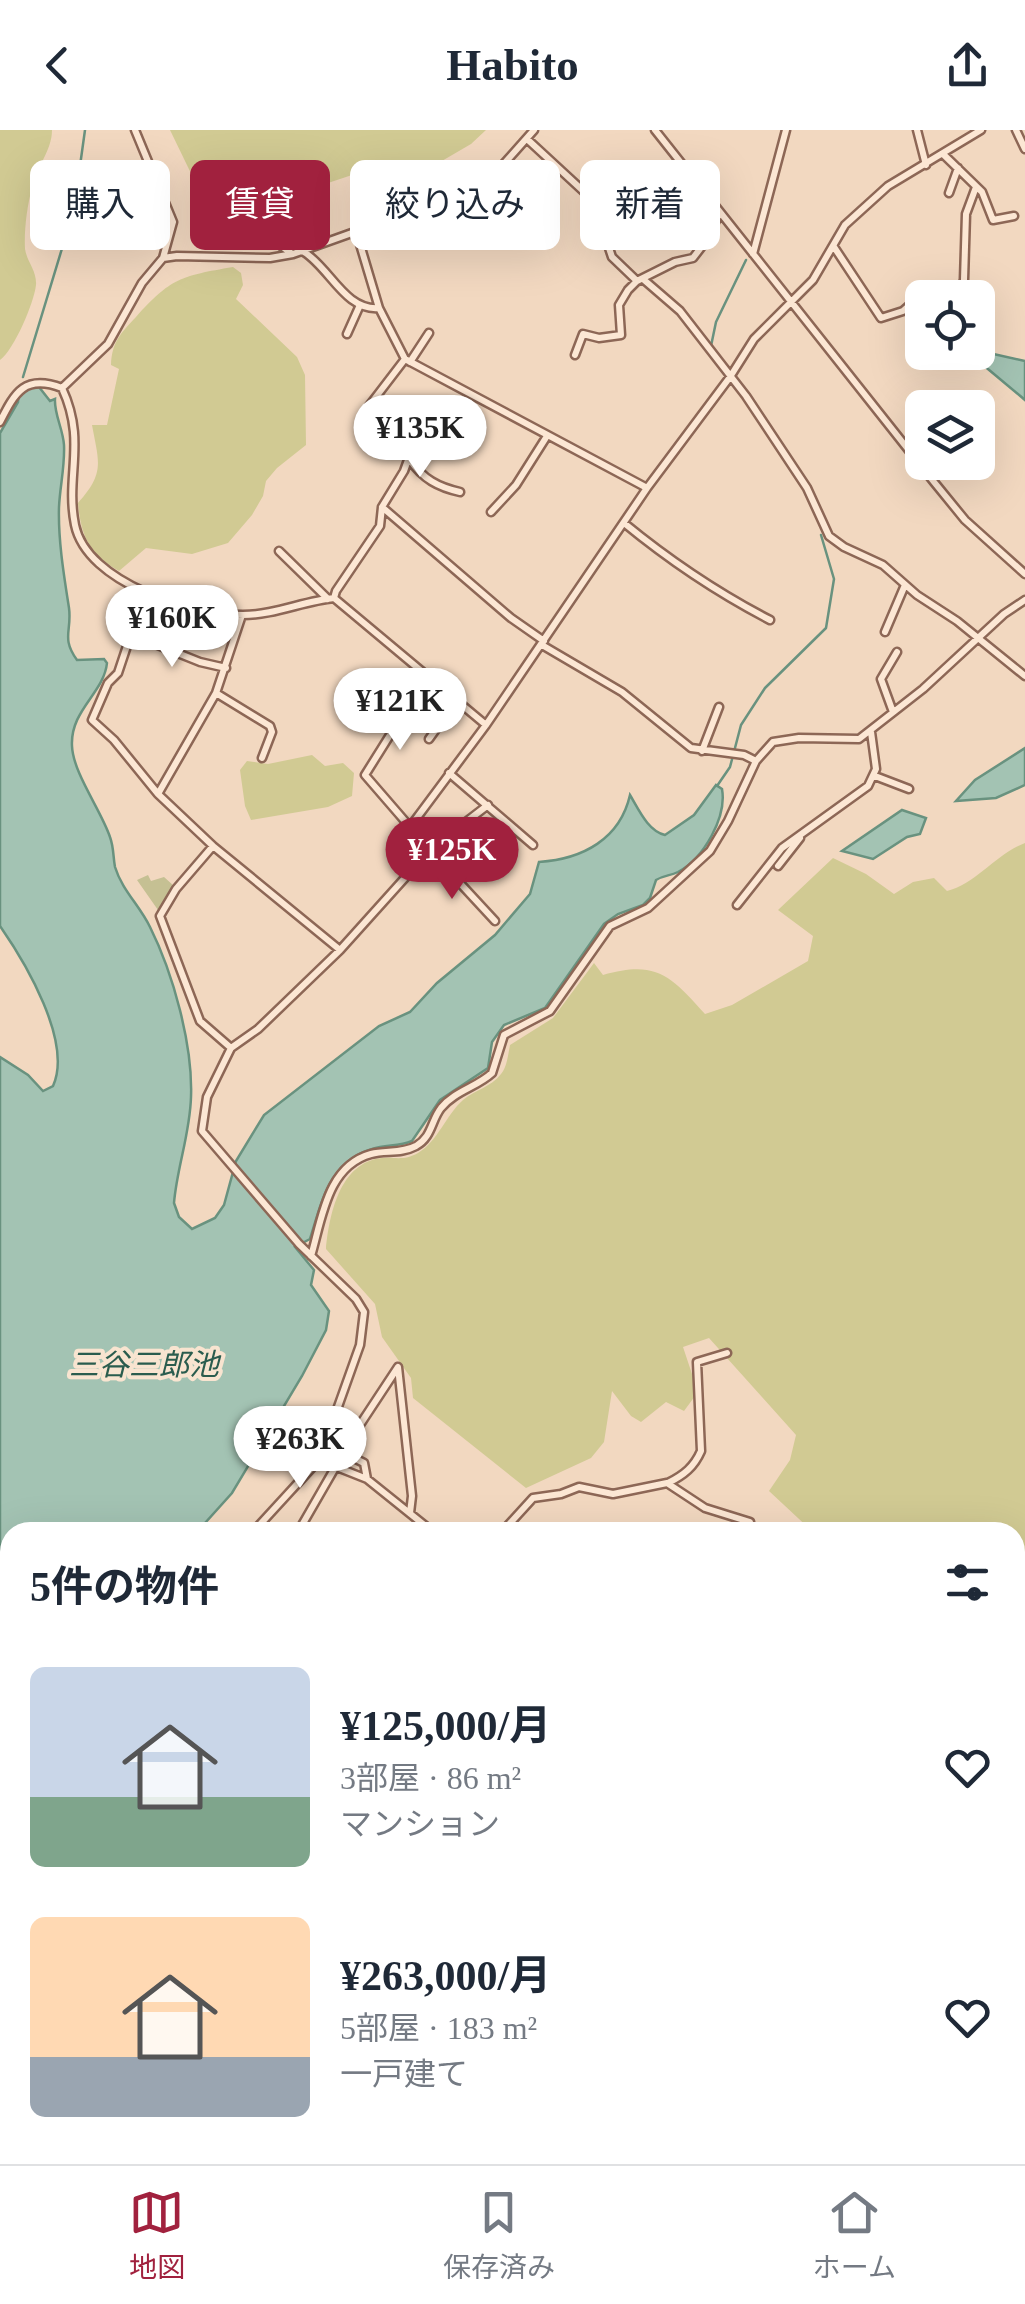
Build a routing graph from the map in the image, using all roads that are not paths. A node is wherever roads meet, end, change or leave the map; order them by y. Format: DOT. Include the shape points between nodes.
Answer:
graph roads {
  1 [pos="135,130"];
  2 [pos="534,130"];
  3 [pos="655,130"];
  4 [pos="786,130"];
  5 [pos="918,130"];
  6 [pos="981,130"];
  7 [pos="1016,130"];
  8 [pos="526,139"];
  9 [pos="1025,149"];
  10 [pos="944,155"];
  11 [pos="507,160"];
  12 [pos="678,160"];
  13 [pos="926,165"];
  14 [pos="958,168"];
  15 [pos="976,187"];
  16 [pos="949,193"];
  17 [pos="720,215"];
  18 [pos="1014,216"];
  19 [pos="350,233"];
  20 [pos="834,247"];
  21 [pos="288,250"];
  22 [pos="362,250"];
  23 [pos="698,250"];
  24 [pos="302,252"];
  25 [pos="293,254"];
  26 [pos="752,256"];
  27 [pos="163,258"];
  28 [pos="640,280"];
  29 [pos="792,302"];
  30 [pos="360,305"];
  31 [pos="379,308"];
  32 [pos="429,333"];
  33 [pos="347,334"];
  34 [pos="575,355"];
  35 [pos="408,361"];
  36 [pos="730,376"];
  37 [pos="62,388"];
  38 [pos="0,422"];
  39 [pos="547,436"];
  40 [pos="410,460"];
  41 [pos="647,488"];
  42 [pos="460,492"];
  43 [pos="382,507"];
  44 [pos="491,512"];
  45 [pos="624,523"];
  46 [pos="279,550"];
  47 [pos="1025,574"];
  48 [pos="905,585"];
  49 [pos="146,592"];
  50 [pos="331,598"];
  51 [pos="1025,600"];
  52 [pos="242,615"];
  53 [pos="770,620"];
  54 [pos="885,632"];
  55 [pos="130,634"];
  56 [pos="979,639"];
  57 [pos="543,643"];
  58 [pos="897,652"];
  59 [pos="226,668"];
  60 [pos="428,676"];
  61 [pos="1025,676"];
  62 [pos="216,693"];
  63 [pos="457,700"];
  64 [pos="718,708"];
  65 [pos="893,712"];
  66 [pos="486,725"];
  67 [pos="871,732"];
  68 [pos="429,739"];
  69 [pos="702,751"];
  70 [pos="262,758"];
  71 [pos="756,761"];
  72 [pos="449,773"];
  73 [pos="875,776"];
  74 [pos="909,789"];
  75 [pos="158,794"];
  76 [pos="488,805"];
  77 [pos="410,827"];
  78 [pos="458,829"];
  79 [pos="805,834"];
  80 [pos="533,845"];
  81 [pos="213,846"];
  82 [pos="429,854"];
  83 [pos="778,866"];
  84 [pos="450,873"];
  85 [pos="738,905"];
  86 [pos="495,921"];
  87 [pos="340,950"];
  88 [pos="231,1048"];
  89 [pos="311,1257"];
  90 [pos="727,1353"];
  91 [pos="319,1460"];
  92 [pos="336,1466"];
  93 [pos="367,1479"];
  94 [pos="667,1483"];
  95 [pos="410,1513"];
  96 [pos="262,1522"];
  97 [pos="304,1522"];
  98 [pos="421,1522"];
  99 [pos="511,1522"];
  100 [pos="750,1522"];
  1 -- 27 [label="street" via="174,222"];
  2 -- 8 [label="street"];
  3 -- 12 [label="street"];
  4 -- 26 [label="street"];
  5 -- 13 [label="street"];
  6 -- 10 [label="street"];
  7 -- 9 [label="street"];
  8 -- 11 [label="street"];
  8 -- 28 [label="street" via="593,200 612,257"];
  10 -- 13 [label="street"];
  10 -- 14 [label="street"];
  13 -- 20 [label="street" via="854,214"];
  14 -- 15 [label="street"];
  14 -- 16 [label="street"];
  15 -- 18 [label="street" via="994,220"];
  15 -- 20 [label="street" via="966,214 964,280 945,294 927,290 903,311 880,318"];
  17 -- 26 [label="street"];
  19 -- 24 [label="street"];
  20 -- 29 [label="street"];
  21 -- 25 [label="street"];
  22 -- 31 [label="street"];
  23 -- 28 [label="street"];
  24 -- 25 [label="street"];
  24 -- 30 [label="street"];
  25 -- 27 [label="street"];
  26 -- 29 [label="street"];
  27 -- 37 [label="street" via="108,344"];
  28 -- 34 [label="street" via="619,305 621,335 584,334"];
  28 -- 36 [label="street" via="680,311"];
  29 -- 36 [label="street" via="754,339"];
  29 -- 47 [label="street" via="944,495"];
  30 -- 31 [label="street"];
  30 -- 33 [label="street"];
  31 -- 35 [label="street"];
  32 -- 35 [label="street"];
  35 -- 39 [label="street"];
  35 -- 40 [label="street" via="369,406 416,438"];
  36 -- 41 [label="street"];
  36 -- 48 [label="street" via="807,488 829,536"];
  37 -- 38 [label="street" via="31,383"];
  37 -- 49 [label="street" via="75,429 73,505 81,542 104,568"];
  39 -- 41 [label="street"];
  39 -- 44 [label="street"];
  40 -- 42 [label="street" via="441,488"];
  40 -- 43 [label="street"];
  41 -- 45 [label="street"];
  43 -- 50 [label="street" via="380,526"];
  43 -- 57 [label="street"];
  45 -- 53 [label="street" via="726,597"];
  45 -- 57 [label="street"];
  46 -- 50 [label="street"];
  48 -- 54 [label="street"];
  48 -- 56 [label="street"];
  49 -- 52 [label="street"];
  49 -- 55 [label="street"];
  50 -- 52 [label="street"];
  50 -- 60 [label="street"];
  51 -- 56 [label="street"];
  52 -- 59 [label="street"];
  55 -- 59 [label="street"];
  55 -- 75 [label="street" via="92,720"];
  56 -- 61 [label="street"];
  56 -- 65 [label="street"];
  57 -- 66 [label="street"];
  57 -- 69 [label="street"];
  58 -- 65 [label="street" via="881,678"];
  59 -- 62 [label="street"];
  60 -- 63 [label="street"];
  60 -- 77 [label="street" via="365,775"];
  62 -- 70 [label="street" via="270,726"];
  62 -- 75 [label="street"];
  63 -- 66 [label="street"];
  63 -- 68 [label="street"];
  64 -- 69 [label="street"];
  65 -- 67 [label="street"];
  66 -- 72 [label="street"];
  67 -- 71 [label="street" via="850,740 782,739"];
  67 -- 73 [label="street"];
  69 -- 71 [label="street"];
  71 -- 89 [label="street" via="710,851 641,913 610,926 550,1011 504,1035 486,1079 446,1104 421,1143 371,1154 338,1175"];
  72 -- 76 [label="street"];
  72 -- 77 [label="street"];
  73 -- 74 [label="street"];
  73 -- 79 [label="street"];
  75 -- 81 [label="street"];
  76 -- 78 [label="street"];
  76 -- 80 [label="street"];
  77 -- 82 [label="street"];
  78 -- 82 [label="street"];
  78 -- 84 [label="street" via="472,856"];
  79 -- 83 [label="street"];
  79 -- 85 [label="street" via="782,848"];
  81 -- 87 [label="street"];
  81 -- 88 [label="street" via="160,916 200,1021"];
  82 -- 84 [label="street"];
  82 -- 87 [label="street"];
  84 -- 86 [label="street"];
  87 -- 88 [label="street"];
  88 -- 89 [label="street" via="207,1097 202,1131"];
  89 -- 91 [label="street" via="364,1312 360,1345"];
  90 -- 94 [label="street" via="697,1362 701,1451 696,1463"];
  91 -- 92 [label="street"];
  91 -- 96 [label="street"];
  92 -- 93 [label="street"];
  92 -- 97 [label="street"];
  93 -- 95 [label="street"];
  93 -- 95 [label="street" via="364,1464 342,1452 398,1367"];
  94 -- 99 [label="street" via="614,1494 579,1487 533,1498"];
  94 -- 100 [label="street" via="705,1508"];
  95 -- 98 [label="street"];
}
